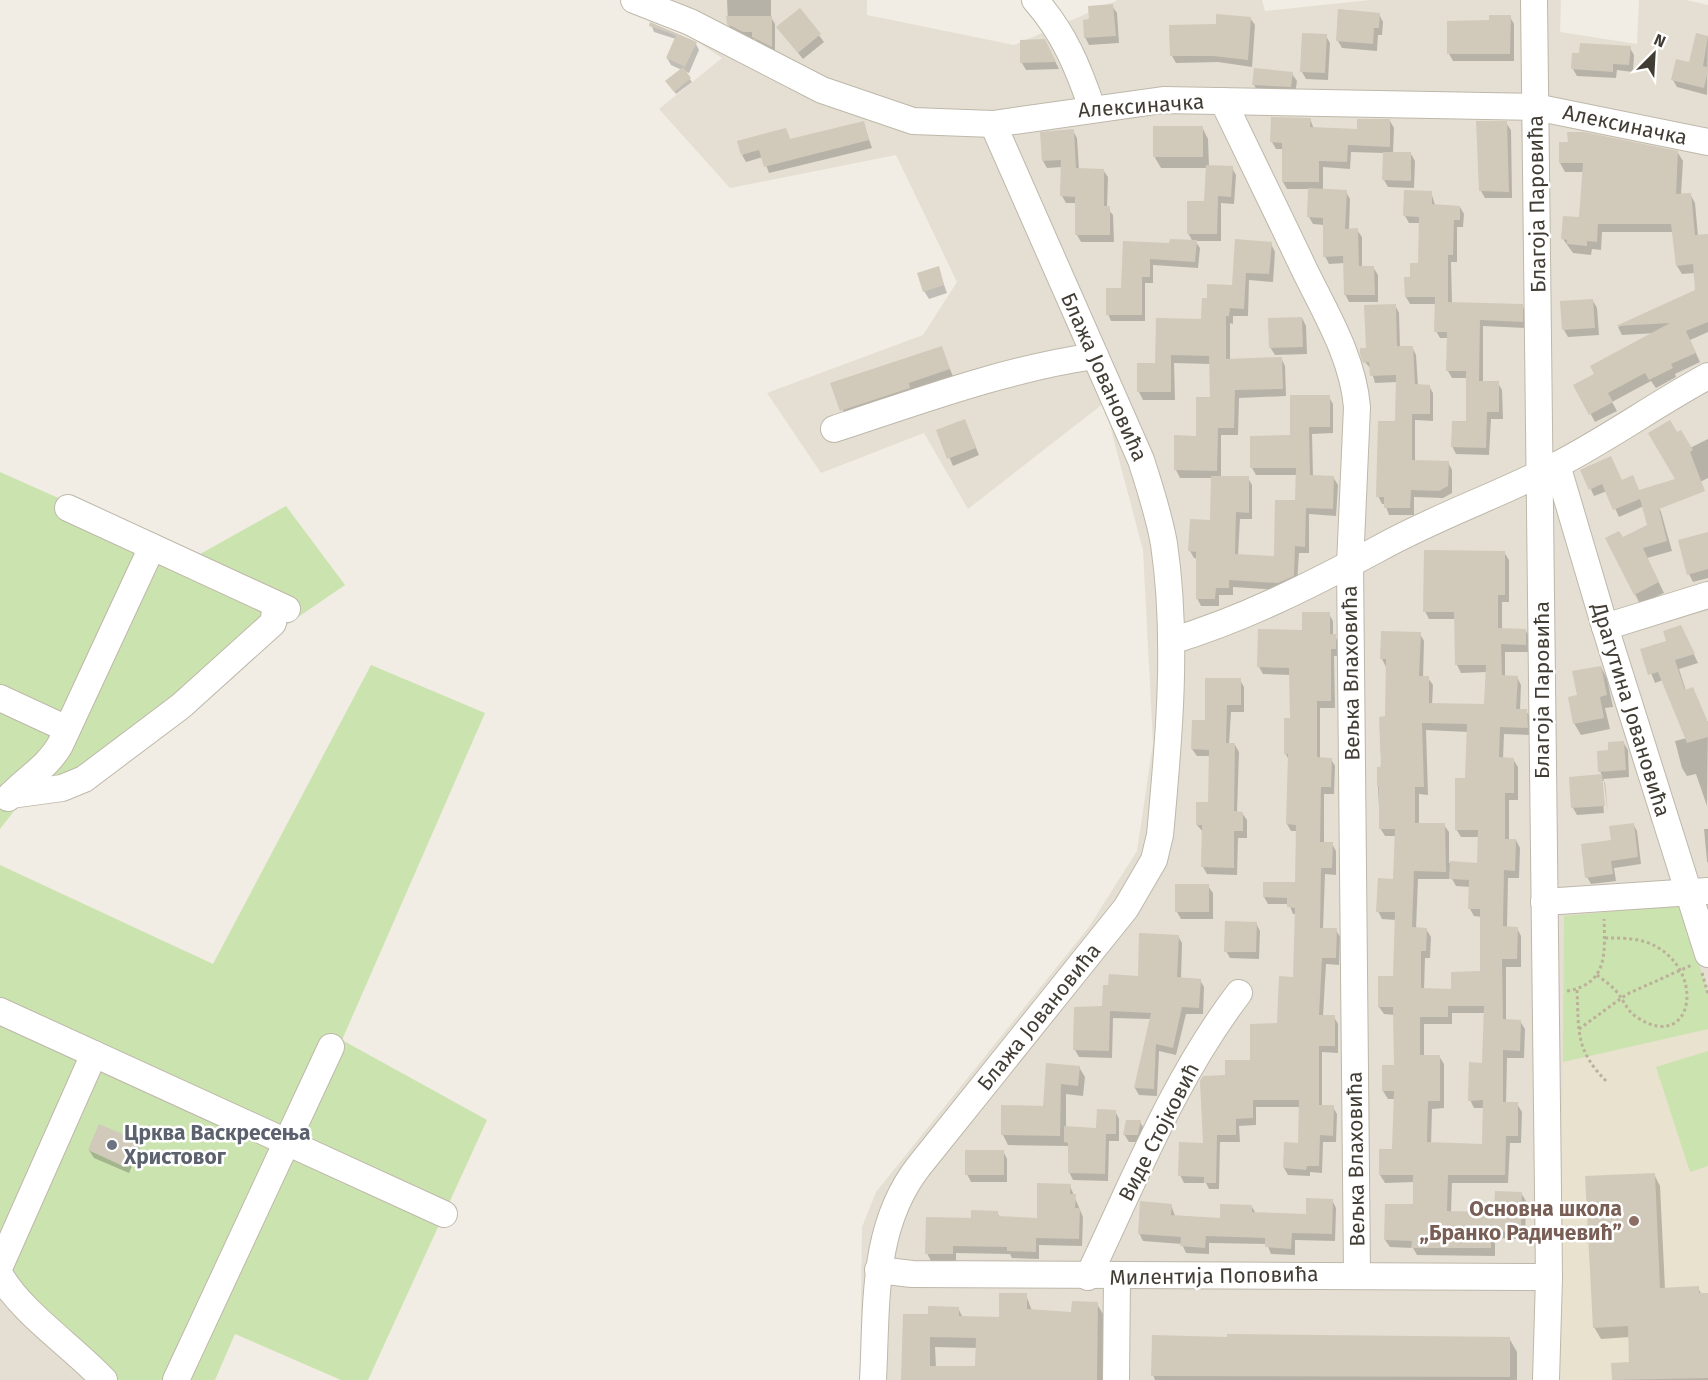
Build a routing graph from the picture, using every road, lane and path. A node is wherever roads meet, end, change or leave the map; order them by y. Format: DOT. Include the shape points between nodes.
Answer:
graph roads {
  1 [pos="634,0"];
  2 [pos="1035,0"];
  3 [pos="1534,0"];
  4 [pos="1223,101"];
  5 [pos="1535,107"];
  6 [pos="1092,108"];
  7 [pos="993,124"];
  8 [pos="1708,142"];
  9 [pos="1095,356"];
  10 [pos="1708,376"];
  11 [pos="834,429"];
  12 [pos="1549,469"];
  13 [pos="69,508"];
  14 [pos="152,547"];
  15 [pos="1350,565"];
  16 [pos="1708,595"];
  17 [pos="1605,627"];
  18 [pos="1171,641"];
  19 [pos="0,698"];
  20 [pos="67,729"];
  21 [pos="5,801"];
  22 [pos="1698,892"];
  23 [pos="1544,902"];
  24 [pos="1604,912"];
  25 [pos="1605,938"];
  26 [pos="1708,954"];
  27 [pos="1683,968"];
  28 [pos="1597,975"];
  29 [pos="1563,981"];
  30 [pos="1577,990"];
  31 [pos="1239,993"];
  32 [pos="1708,994"];
  33 [pos="1621,998"];
  34 [pos="0,1011"];
  35 [pos="1579,1029"];
  36 [pos="331,1047"];
  37 [pos="94,1054"];
  38 [pos="1606,1081"];
  39 [pos="288,1143"];
  40 [pos="444,1214"];
  41 [pos="0,1266"];
  42 [pos="878,1270"];
  43 [pos="1357,1274"];
  44 [pos="0,1275"];
  45 [pos="1088,1277"];
  46 [pos="1117,1277"];
  47 [pos="1549,1277"];
  48 [pos="104,1380"];
  49 [pos="176,1380"];
  50 [pos="873,1380"];
  51 [pos="1116,1380"];
  52 [pos="1546,1380"];
  1 -- 7 [label="street, Алексиначка" via="690,22 822,90 866,107 913,121"];
  2 -- 6 [label="street" via="1068,44"];
  3 -- 5 [label="street, Благоја Паровића"];
  4 -- 5 [label="street, Алексиначка"];
  4 -- 6 [label="street, Алексиначка" via="1163,100"];
  4 -- 15 [label="street, Вељка Влаховића" via="1351,373 1357,407"];
  5 -- 8 [label="street, Алексиначка"];
  5 -- 12 [label="street, Благоја Паровића"];
  6 -- 7 [label="street, Алексиначка"];
  7 -- 9 [label="street, Блажа Јовановића"];
  9 -- 11 [label="street" via="1049,363 969,384"];
  9 -- 18 [label="street, Блажа Јовановића" via="1153,496 1164,544"];
  10 -- 12 [label="street"];
  12 -- 15 [label="street"];
  12 -- 17 [label="street, Драгутина Јовановића"];
  12 -- 23 [label="street, Благоја Паровића"];
  13 -- 14 [label="street"];
  14 -- 20 [label="street"];
  14 -- 21 [label="street" via="280,606 273,623 181,706 118,756 62,788"];
  15 -- 18 [label="street" via="1222,625"];
  15 -- 43 [label="street, Вељка Влаховића"];
  16 -- 17 [label="street"];
  17 -- 22 [label="street, Драгутина Јовановића"];
  18 -- 42 [label="street, Блажа Јовановића" via="1164,795 1154,860 1126,908 912,1175 893,1208"];
  19 -- 20 [label="street"];
  20 -- 21 [label="street" via="50,762"];
  22 -- 23 [label="street"];
  22 -- 26 [label="street, Драгутина Јовановића"];
  23 -- 47 [label="street, Благоја Паровића"];
  24 -- 25 [label="path"];
  25 -- 27 [label="path" via="1646,942 1668,952"];
  25 -- 28 [label="path"];
  27 -- 32 [label="path" via="1699,963"];
  27 -- 33 [label="path"];
  27 -- 33 [label="path" via="1690,983 1691,1005 1671,1025 1637,1018"];
  28 -- 30 [label="path" via="1591,984"];
  28 -- 33 [label="path"];
  29 -- 30 [label="path" via="1563,992"];
  30 -- 35 [label="path"];
  31 -- 45 [label="street, Виде Стојковић" via="1212,1029 1172,1101"];
  33 -- 35 [label="path"];
  34 -- 37 [label="street"];
  35 -- 38 [label="path" via="1585,1057"];
  36 -- 39 [label="street"];
  37 -- 39 [label="street"];
  37 -- 41 [label="street"];
  39 -- 40 [label="street"];
  39 -- 49 [label="street"];
  42 -- 45 [label="street, Милентија Поповића"];
  42 -- 50 [label="street, Блажа Јовановића"];
  43 -- 46 [label="street, Милентија Поповића"];
  43 -- 47 [label="street, Милентија Поповића"];
  44 -- 48 [label="street" via="11,1294"];
  45 -- 46 [label="street, Милентија Поповића"];
  46 -- 51 [label="street"];
  47 -- 52 [label="street, Благоја Паровића"];
}
